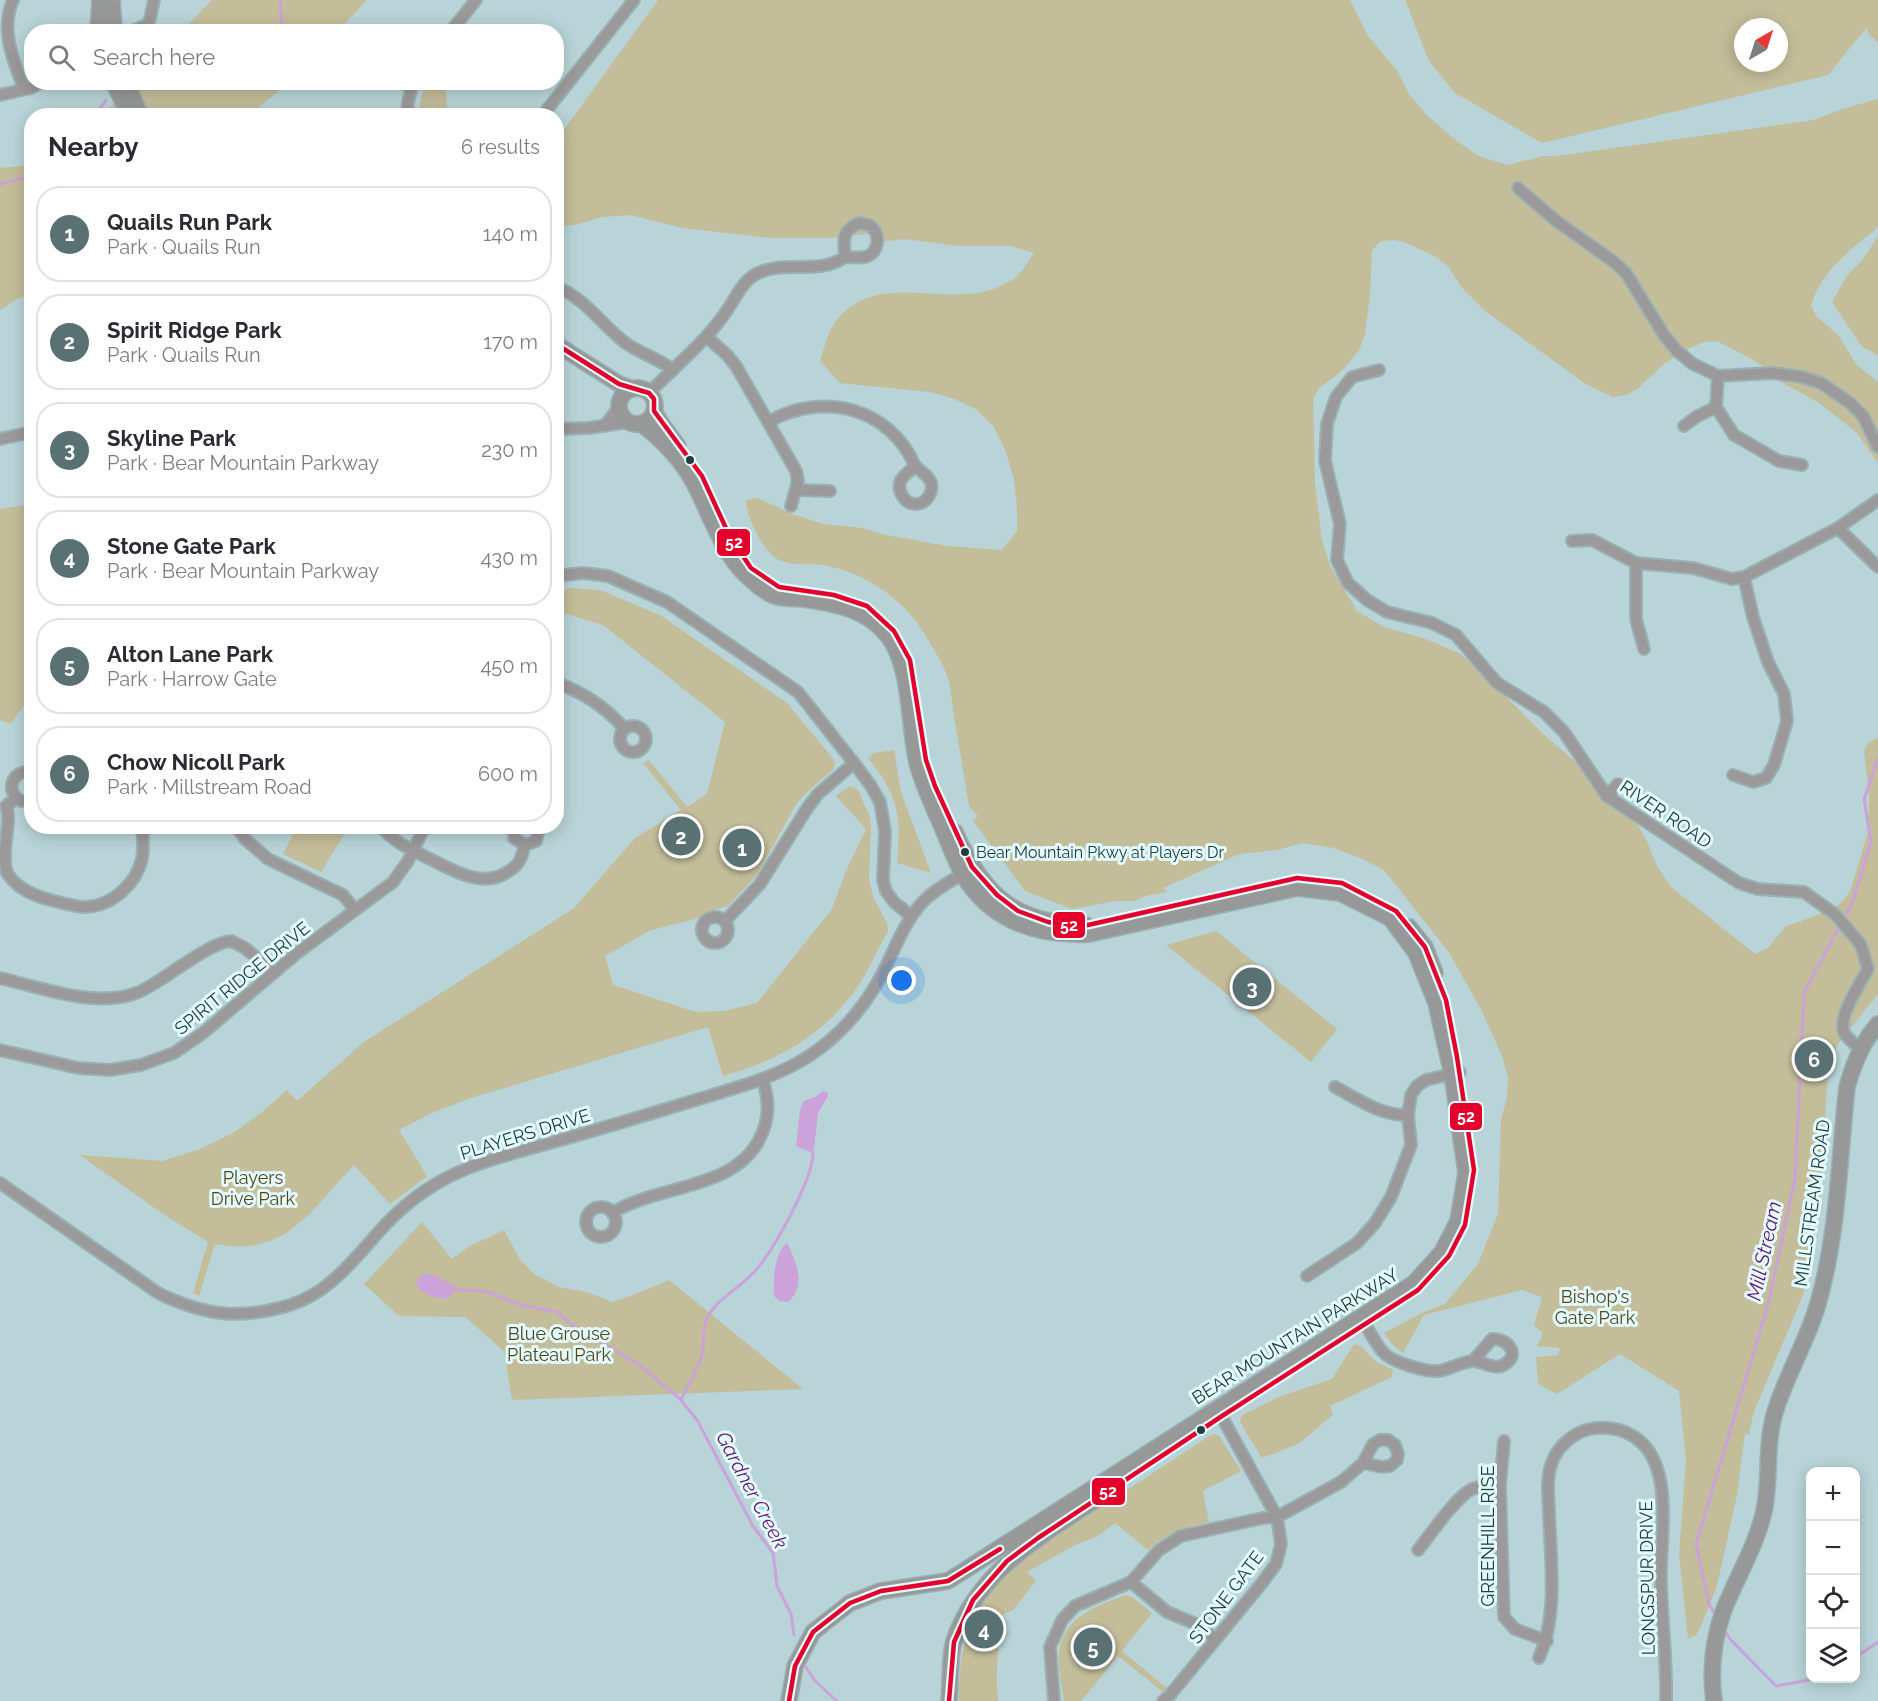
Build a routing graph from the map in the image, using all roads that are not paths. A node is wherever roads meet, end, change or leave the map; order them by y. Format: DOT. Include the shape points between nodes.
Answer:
graph roads {
  1 [pos="13,0"];
  2 [pos="100,0"];
  3 [pos="112,0"];
  4 [pos="154,0"];
  5 [pos="476,0"];
  6 [pos="634,0"];
  7 [pos="98,24"];
  8 [pos="115,24"];
  9 [pos="147,24"];
  10 [pos="456,24"];
  11 [pos="564,88"];
  12 [pos="24,90"];
  13 [pos="117,90"];
  14 [pos="130,90"];
  15 [pos="411,90"];
  16 [pos="563,90"];
  17 [pos="0,95"];
  18 [pos="126,108"];
  19 [pos="137,108"];
  20 [pos="408,108"];
  21 [pos="548,108"];
  22 [pos="1518,188"];
  23 [pos="845,257"];
  24 [pos="564,291"];
  25 [pos="707,337"];
  26 [pos="564,349"];
  27 [pos="564,359"];
  28 [pos="673,370"];
  29 [pos="1379,370"];
  30 [pos="1718,376"];
  31 [pos="632,389"];
  32 [pos="649,393"];
  33 [pos="620,404"];
  34 [pos="1716,407"];
  35 [pos="654,411"];
  36 [pos="768,422"];
  37 [pos="635,423"];
  38 [pos="606,424"];
  39 [pos="1684,426"];
  40 [pos="564,429"];
  41 [pos="24,434"];
  42 [pos="0,439"];
  43 [pos="1878,447"];
  44 [pos="1802,465"];
  45 [pos="915,466"];
  46 [pos="797,490"];
  47 [pos="830,491"];
  48 [pos="1878,500"];
  49 [pos="791,506"];
  50 [pos="1838,528"];
  51 [pos="1572,542"];
  52 [pos="1636,563"];
  53 [pos="1878,567"];
  54 [pos="564,575"];
  55 [pos="1744,577"];
  56 [pos="1644,649"];
  57 [pos="564,685"];
  58 [pos="624,728"];
  59 [pos="854,763"];
  60 [pos="24,772"];
  61 [pos="1733,775"];
  62 [pos="1618,784"];
  63 [pos="1607,796"];
  64 [pos="16,798"];
  65 [pos="24,801"];
  66 [pos="3,804"];
  67 [pos="143,834"];
  68 [pos="241,834"];
  69 [pos="387,834"];
  70 [pos="421,834"];
  71 [pos="514,834"];
  72 [pos="538,834"];
  73 [pos="525,846"];
  74 [pos="413,851"];
  75 [pos="967,870"];
  76 [pos="3,874"];
  77 [pos="356,910"];
  78 [pos="911,916"];
  79 [pos="725,921"];
  80 [pos="273,972"];
  81 [pos="0,978"];
  82 [pos="1878,1024"];
  83 [pos="1861,1049"];
  84 [pos="0,1050"];
  85 [pos="1456,1073"];
  86 [pos="763,1080"];
  87 [pos="1335,1087"];
  88 [pos="1408,1115"];
  89 [pos="0,1183"];
  90 [pos="612,1213"];
  91 [pos="1307,1276"];
  92 [pos="1363,1321"];
  93 [pos="1473,1361"];
  94 [pos="1219,1412"];
  95 [pos="1504,1441"];
  96 [pos="1363,1463"];
  97 [pos="1500,1486"];
  98 [pos="1277,1517"];
  99 [pos="1418,1550"];
  100 [pos="1131,1582"];
  101 [pos="1215,1640"];
  102 [pos="1547,1641"];
  103 [pos="1539,1658"];
  104 [pos="789,1701"];
  105 [pos="950,1701"];
  106 [pos="1054,1701"];
  107 [pos="1163,1701"];
  108 [pos="1666,1701"];
  109 [pos="1714,1701"];
  1 -- 12 [label="street" via="4,22 5,38"];
  2 -- 7 [label="street"];
  3 -- 8 [label="street"];
  4 -- 9 [label="street"];
  5 -- 10 [label="street"];
  6 -- 11 [label="street"];
  12 -- 17 [label="street"];
  13 -- 18 [label="street"];
  14 -- 19 [label="street"];
  15 -- 20 [label="street"];
  16 -- 21 [label="street"];
  22 -- 30 [label="street" via="1626,273 1677,351"];
  23 -- 25 [label="street" via="824,267 769,269 754,275"];
  24 -- 28 [label="street" via="626,343"];
  25 -- 28 [label="street"];
  25 -- 36 [label="street" via="736,366"];
  26 -- 31 [label="street"];
  27 -- 33 [label="street" via="610,389"];
  28 -- 32 [label="street"];
  29 -- 63 [label="street, RIVER ROAD" via="1352,377 1336,397 1327,424 1325,461 1340,524 1337,560 1348,583 1388,612 1432,623 1456,634 1497,683 1544,712 1564,732"];
  30 -- 34 [label="street"];
  30 -- 43 [label="street" via="1773,373 1821,383 1863,416"];
  31 -- 32 [label="street"];
  31 -- 33 [label="street" via="622,396"];
  32 -- 35 [label="street" via="654,399"];
  33 -- 37 [label="street" via="623,417"];
  33 -- 38 [label="street"];
  34 -- 39 [label="street"];
  34 -- 44 [label="street" via="1734,435 1779,461"];
  35 -- 37 [label="street" via="647,421"];
  35 -- 75 [label="street, BEAR MOUNTAIN PARKWAY" via="702,476 730,537 751,568 779,587 834,595 867,606 894,631 910,660 926,760"];
  36 -- 45 [label="street" via="808,407 858,412 874,418 899,438"];
  36 -- 46 [label="street" via="796,471"];
  37 -- 38 [label="street"];
  37 -- 75 [label="street, BEAR MOUNTAIN PARKWAY" via="663,441 693,482 723,544 745,575 775,596 832,603 863,614 888,636 902,663 918,764"];
  38 -- 40 [label="street"];
  41 -- 42 [label="street"];
  46 -- 47 [label="street"];
  46 -- 49 [label="street"];
  48 -- 50 [label="street"];
  50 -- 53 [label="street"];
  50 -- 55 [label="street"];
  51 -- 52 [label="street" via="1592,540"];
  52 -- 55 [label="street" via="1693,568 1732,579"];
  52 -- 56 [label="street" via="1636,619"];
  54 -- 59 [label="street" via="608,576 667,602 798,692"];
  55 -- 61 [label="street" via="1768,662 1784,694 1787,721 1774,765 1766,778 1753,782"];
  57 -- 58 [label="street" via="588,696"];
  59 -- 78 [label="street" via="880,802 884,817 882,869 886,891"];
  59 -- 79 [label="street" via="819,794 760,884"];
  60 -- 64 [label="street" via="14,778 11,789"];
  62 -- 63 [label="street"];
  63 -- 83 [label="street, RIVER ROAD" via="1739,883 1758,889 1804,892 1836,915 1862,945 1868,969 1843,1018 1844,1031"];
  64 -- 65 [label="street"];
  64 -- 66 [label="street"];
  66 -- 76 [label="street" via="8,815 1,838"];
  67 -- 76 [label="street" via="139,869 124,889 104,903 76,906 35,896"];
  68 -- 77 [label="street" via="268,859 343,895"];
  69 -- 74 [label="street"];
  70 -- 74 [label="street, SPIRIT RIDGE DRIVE"];
  71 -- 73 [label="street"];
  72 -- 73 [label="street" via="533,844"];
  73 -- 74 [label="street" via="512,869 498,877 482,879 464,876"];
  74 -- 77 [label="street, SPIRIT RIDGE DRIVE" via="393,882"];
  75 -- 78 [label="street, PLAYERS DRIVE" via="930,895"];
  75 -- 85 [label="street, BEAR MOUNTAIN PARKWAY" via="969,884 1011,920 1027,928 1065,935 1089,934 1297,888 1340,893 1390,918 1416,953"];
  77 -- 80 [label="street, SPIRIT RIDGE DRIVE"];
  78 -- 86 [label="street, PLAYERS DRIVE" via="879,980 848,1023 810,1055"];
  80 -- 81 [label="street" via="231,941 216,945 141,991 118,998 91,999"];
  80 -- 84 [label="street, SPIRIT RIDGE DRIVE" via="202,1034 174,1053 141,1065 110,1070 78,1068"];
  82 -- 83 [label="street, MILLSTREAM ROAD"];
  83 -- 109 [label="street, MILLSTREAM ROAD" via="1846,1087 1834,1210 1817,1306 1775,1412 1764,1510 1758,1530 1718,1629 1712,1661"];
  85 -- 88 [label="street" via="1417,1086 1411,1095"];
  85 -- 92 [label="street, BEAR MOUNTAIN PARKWAY" via="1466,1173 1458,1221 1442,1252 1414,1283"];
  86 -- 89 [label="street, PLAYERS DRIVE" via="466,1169 428,1189 400,1210 332,1281 294,1304 264,1312 202,1311 158,1293"];
  86 -- 90 [label="street" via="769,1108 766,1125 754,1150 739,1165 718,1176 627,1203"];
  87 -- 88 [label="street" via="1393,1115"];
  88 -- 91 [label="street" via="1411,1145 1391,1197 1357,1243"];
  92 -- 93 [label="street" via="1384,1354 1416,1368 1439,1371"];
  92 -- 94 [label="street, BEAR MOUNTAIN PARKWAY"];
  94 -- 98 [label="street, STONE GATE"];
  94 -- 104 [label="street, BEAR MOUNTAIN PARKWAY" via="948,1581 881,1591 850,1603 813,1632 795,1666"];
  94 -- 105 [label="street, BEAR MOUNTAIN PARKWAY" via="1007,1561 973,1600 954,1642"];
  95 -- 97 [label="street, GREENHILL RISE"];
  96 -- 98 [label="street" via="1341,1482"];
  97 -- 99 [label="street" via="1471,1490"];
  97 -- 102 [label="street, GREENHILL RISE" via="1504,1617 1515,1629"];
  98 -- 100 [label="street" via="1180,1536 1159,1550"];
  98 -- 101 [label="street, STONE GATE" via="1281,1544 1276,1564"];
  100 -- 101 [label="street" via="1167,1612 1196,1624"];
  100 -- 106 [label="street" via="1075,1606 1062,1620 1050,1647"];
  101 -- 107 [label="street, STONE GATE"];
  102 -- 103 [label="street, LONGSPUR DRIVE"];
  102 -- 108 [label="street, LONGSPUR DRIVE" via="1551,1616 1548,1484 1553,1460 1566,1442 1583,1431 1602,1426 1622,1430 1639,1440 1661,1481"];
}
